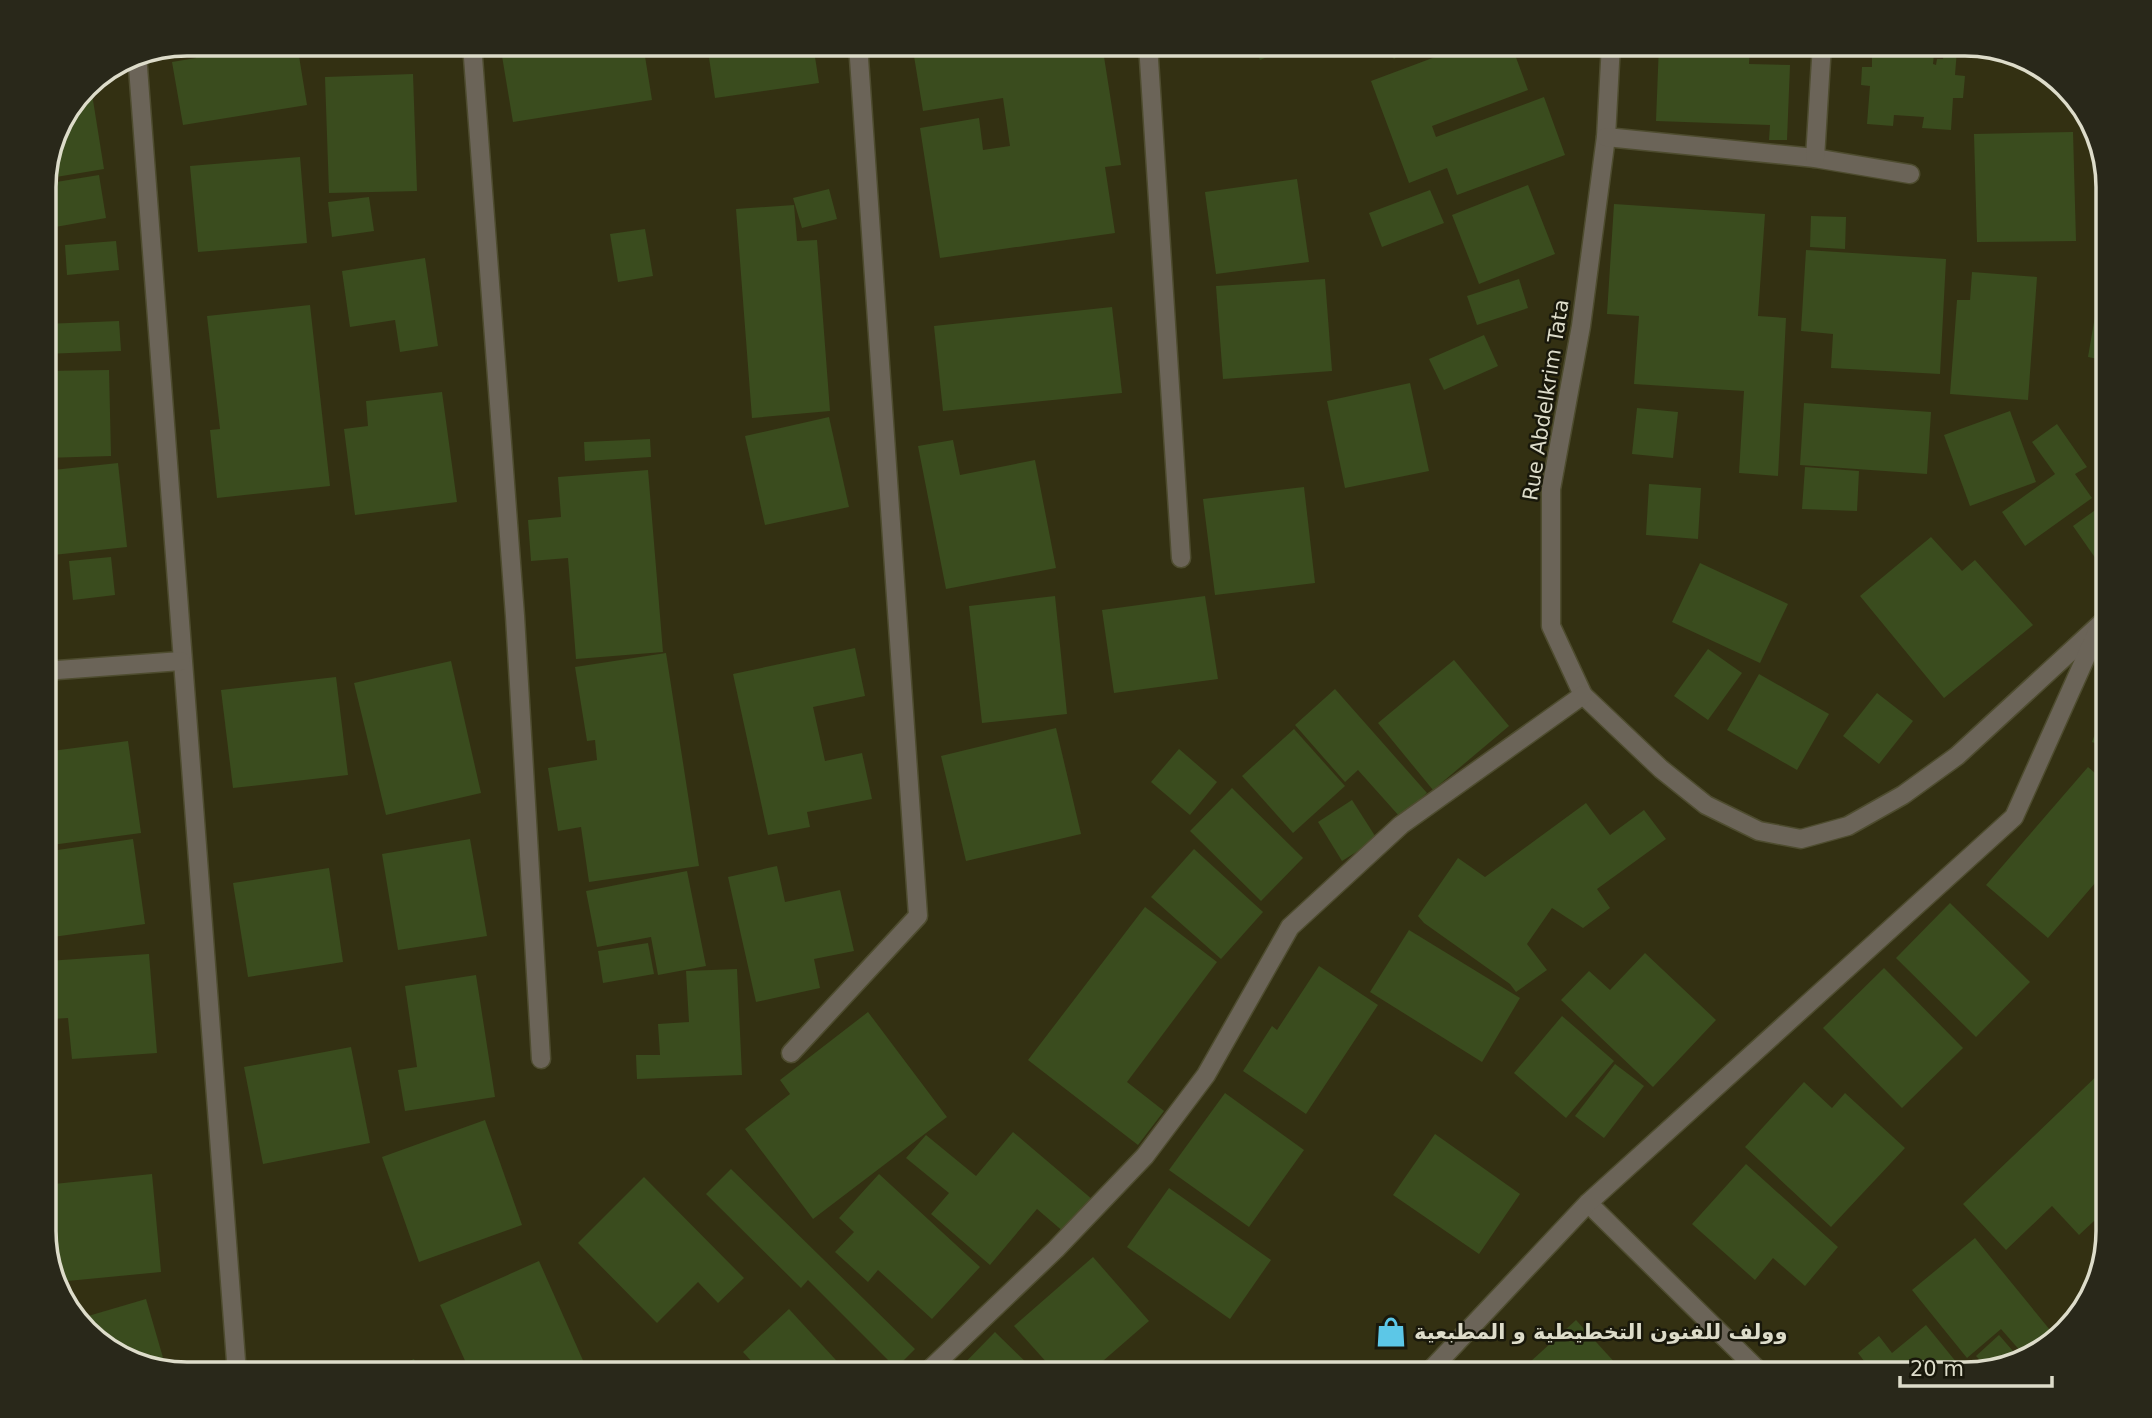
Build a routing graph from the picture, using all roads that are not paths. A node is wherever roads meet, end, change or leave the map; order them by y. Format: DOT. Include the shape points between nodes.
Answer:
graph roads {
  1 [pos="472,56"];
  2 [pos="859,56"];
  3 [pos="1149,56"];
  4 [pos="1610,56"];
  5 [pos="1821,56"];
  6 [pos="138,66"];
  7 [pos="1606,137"];
  8 [pos="1815,158"];
  9 [pos="1910,174"];
  10 [pos="1181,558"];
  11 [pos="2096,627"];
  12 [pos="2096,639"];
  13 [pos="181,661"];
  14 [pos="56,670"];
  15 [pos="1583,695"];
  16 [pos="791,1053"];
  17 [pos="541,1059"];
  18 [pos="1588,1203"];
  19 [pos="236,1362"];
  20 [pos="937,1362"];
  21 [pos="1438,1362"];
  22 [pos="1750,1362"];
  1 -- 17 [label="street" via="515,616"];
  2 -- 16 [label="street" via="918,916"];
  3 -- 10 [label="street"];
  4 -- 7 [label="street, Rue Abdelkrim Tata"];
  5 -- 8 [label="street"];
  6 -- 13 [label="street"];
  7 -- 8 [label="street"];
  7 -- 15 [label="street, Rue Abdelkrim Tata" via="1551,489 1551,626"];
  8 -- 9 [label="street"];
  11 -- 15 [label="street, Rue Abdelkrim Tata" via="1957,757 1847,827 1801,839 1759,831 1706,805"];
  12 -- 18 [label="street" via="2014,817"];
  13 -- 14 [label="street"];
  13 -- 19 [label="street"];
  15 -- 20 [label="street" via="1401,825 1290,926 1206,1075 1145,1156"];
  18 -- 21 [label="street"];
  18 -- 22 [label="street"];
}
